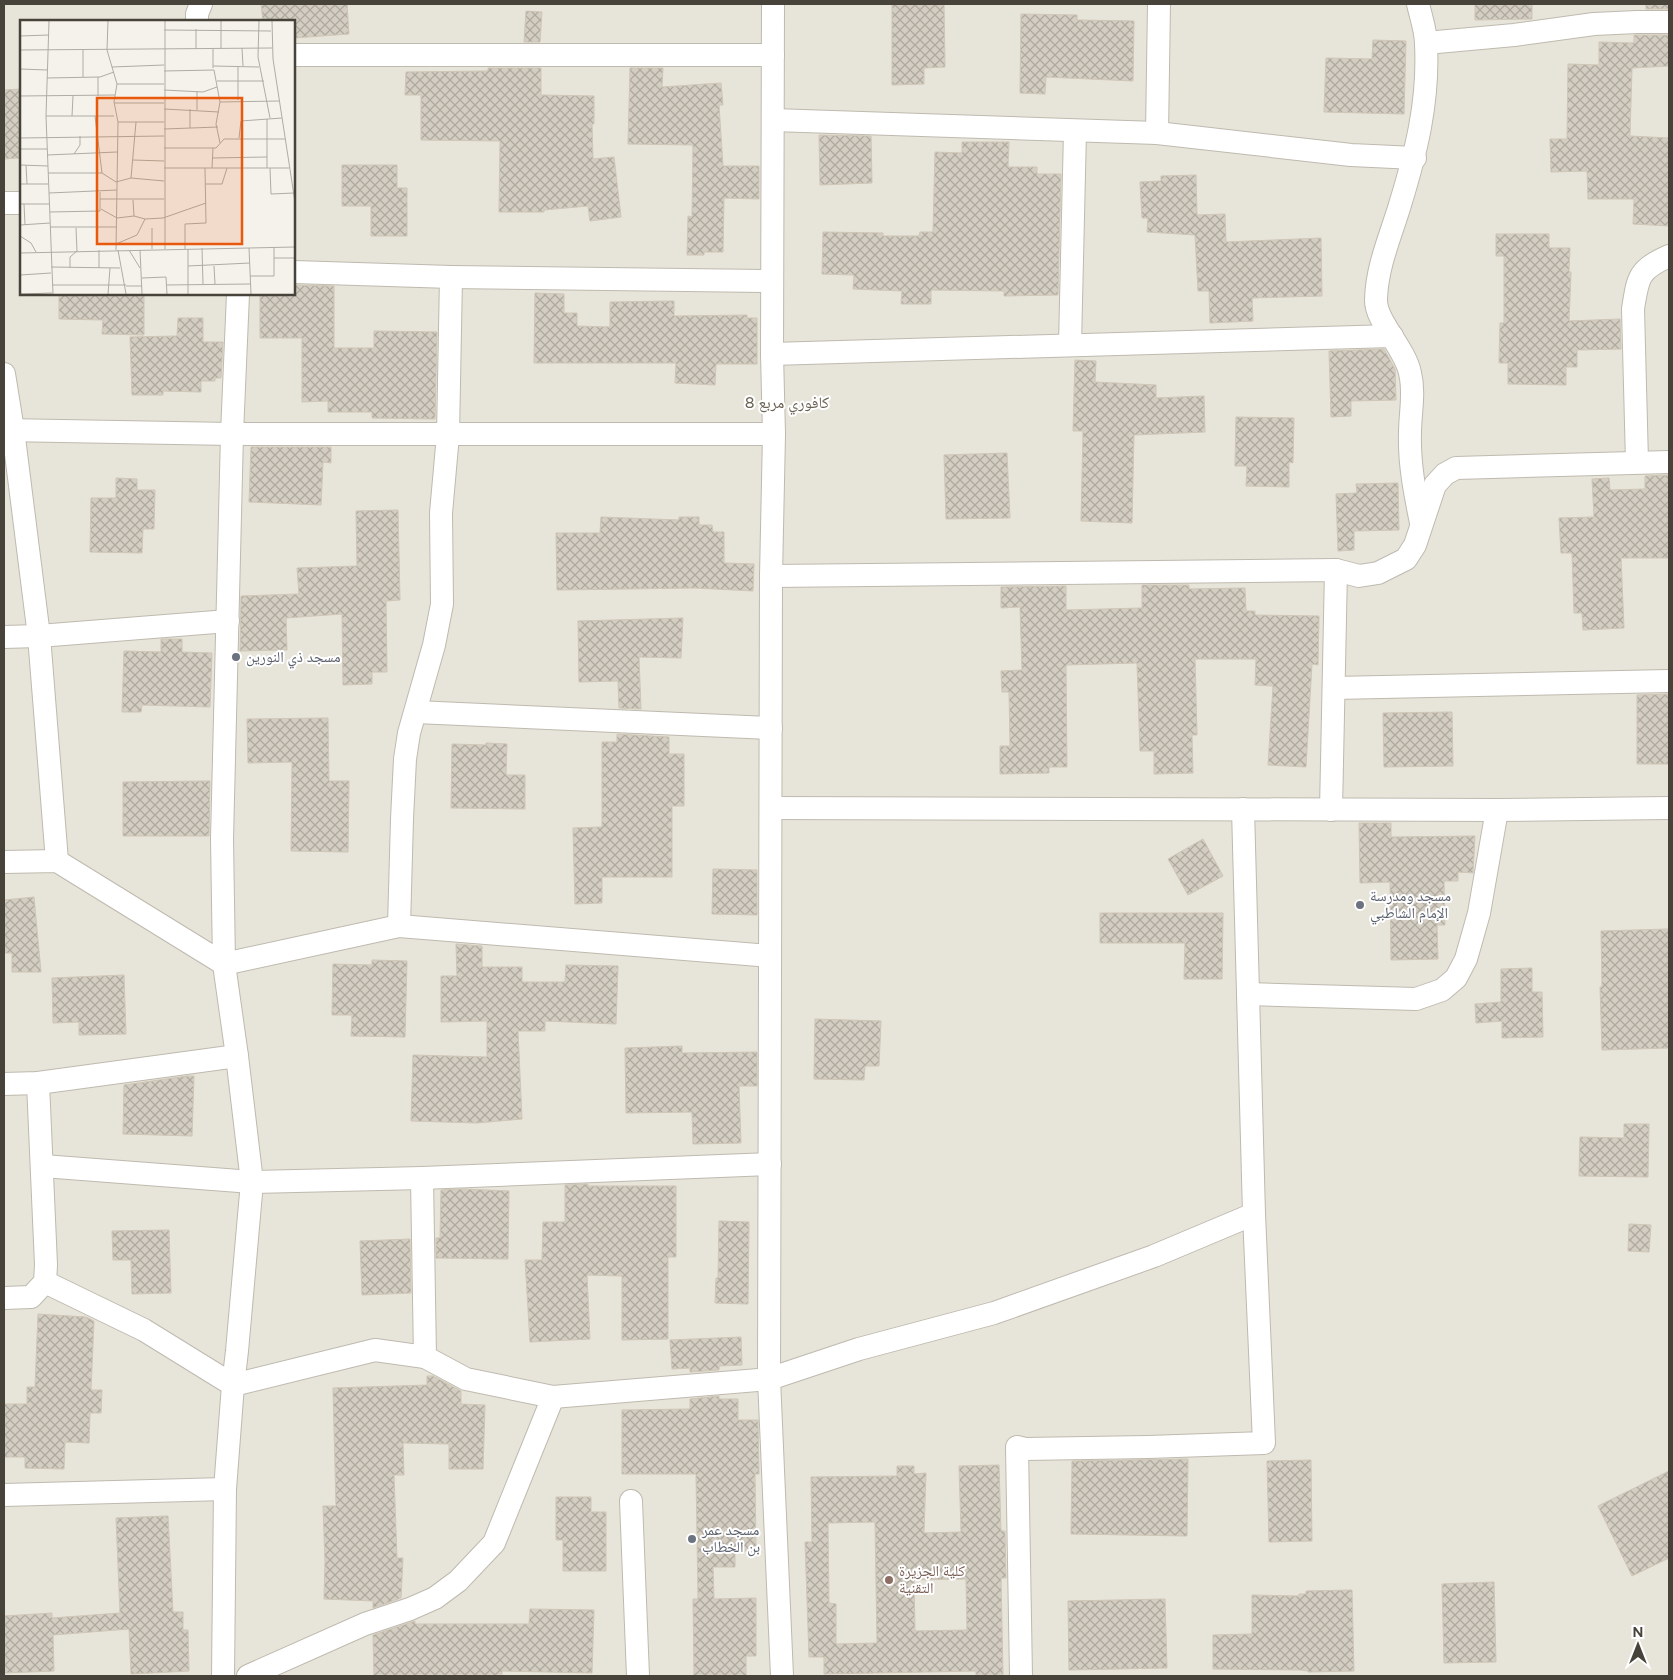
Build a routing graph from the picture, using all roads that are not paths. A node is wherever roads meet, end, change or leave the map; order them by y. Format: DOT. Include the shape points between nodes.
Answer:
graph roads {
  1 [pos="201,4"];
  2 [pos="773,4"];
  3 [pos="1158,4"];
  4 [pos="1418,4"];
  5 [pos="1626,13"];
  6 [pos="197,20"];
  7 [pos="1669,22"];
  8 [pos="1426,43"];
  9 [pos="295,55"];
  10 [pos="773,55"];
  11 [pos="773,120"];
  12 [pos="1075,130"];
  13 [pos="1157,133"];
  14 [pos="1415,158"];
  15 [pos="4,202"];
  16 [pos="20,203"];
  17 [pos="1669,256"];
  18 [pos="295,272"];
  19 [pos="451,277"];
  20 [pos="772,281"];
  21 [pos="238,295"];
  22 [pos="1392,336"];
  23 [pos="1070,345"];
  24 [pos="772,354"];
  25 [pos="4,374"];
  26 [pos="8,430"];
  27 [pos="232,434"];
  28 [pos="774,434"];
  29 [pos="448,435"];
  30 [pos="1637,462"];
  31 [pos="1669,462"];
  32 [pos="1421,524"];
  33 [pos="1336,570"];
  34 [pos="771,576"];
  35 [pos="228,621"];
  36 [pos="40,636"];
  37 [pos="4,637"];
  38 [pos="1669,681"];
  39 [pos="1334,688"];
  40 [pos="416,712"];
  41 [pos="770,728"];
  42 [pos="770,808"];
  43 [pos="1669,808"];
  44 [pos="1242,809"];
  45 [pos="1331,810"];
  46 [pos="1497,810"];
  47 [pos="57,861"];
  48 [pos="4,862"];
  49 [pos="399,926"];
  50 [pos="770,956"];
  51 [pos="224,964"];
  52 [pos="1248,994"];
  53 [pos="237,1056"];
  54 [pos="38,1083"];
  55 [pos="4,1084"];
  56 [pos="770,1164"];
  57 [pos="42,1166"];
  58 [pos="422,1178"];
  59 [pos="252,1182"];
  60 [pos="1254,1214"];
  61 [pos="45,1282"];
  62 [pos="4,1298"];
  63 [pos="425,1357"];
  64 [pos="769,1379"];
  65 [pos="233,1385"];
  66 [pos="553,1397"];
  67 [pos="226,1489"];
  68 [pos="4,1495"];
  69 [pos="632,1501"];
  70 [pos="223,1676"];
  71 [pos="248,1676"];
  72 [pos="638,1676"];
  73 [pos="782,1676"];
  74 [pos="1021,1676"];
  1 -- 6 [label="street"];
  2 -- 10 [label="street"];
  3 -- 13 [label="street"];
  4 -- 8 [label="street"];
  5 -- 7 [label="street"];
  5 -- 8 [label="street" via="1585,25"];
  8 -- 14 [label="street" via="1425,102"];
  9 -- 10 [label="street"];
  10 -- 11 [label="street"];
  11 -- 12 [label="street"];
  11 -- 20 [label="street"];
  12 -- 13 [label="street"];
  12 -- 23 [label="street"];
  13 -- 14 [label="street" via="1351,155"];
  14 -- 22 [label="street" via="1378,277 1376,308"];
  15 -- 16 [label="street"];
  17 -- 30 [label="street" via="1641,274 1632,309"];
  18 -- 19 [label="street"];
  19 -- 20 [label="street"];
  19 -- 29 [label="street"];
  20 -- 24 [label="street"];
  21 -- 27 [label="street"];
  22 -- 23 [label="street"];
  22 -- 32 [label="street" via="1406,359 1410,374 1411,469"];
  23 -- 24 [label="street"];
  24 -- 28 [label="street"];
  25 -- 26 [label="street"];
  26 -- 27 [label="street"];
  26 -- 36 [label="street"];
  27 -- 29 [label="street"];
  27 -- 35 [label="street"];
  28 -- 29 [label="street"];
  28 -- 34 [label="street"];
  29 -- 40 [label="street" via="441,513 442,604"];
  30 -- 31 [label="street"];
  30 -- 32 [label="street" via="1456,468 1435,485"];
  32 -- 33 [label="street" via="1415,545 1406,559 1378,573 1359,576"];
  33 -- 34 [label="street"];
  33 -- 39 [label="street"];
  34 -- 41 [label="street"];
  35 -- 36 [label="street"];
  35 -- 51 [label="street" via="222,839"];
  36 -- 37 [label="street"];
  36 -- 47 [label="street"];
  38 -- 39 [label="street"];
  39 -- 45 [label="street"];
  40 -- 41 [label="street"];
  40 -- 49 [label="street" via="405,759"];
  41 -- 42 [label="street"];
  42 -- 44 [label="street"];
  42 -- 50 [label="street"];
  43 -- 46 [label="street"];
  44 -- 45 [label="street"];
  44 -- 52 [label="street"];
  45 -- 46 [label="street"];
  46 -- 52 [label="street" via="1466,959 1456,978 1442,990 1416,999"];
  47 -- 48 [label="street"];
  47 -- 51 [label="street"];
  49 -- 50 [label="street"];
  49 -- 51 [label="street"];
  50 -- 56 [label="street"];
  51 -- 53 [label="street"];
  52 -- 60 [label="street"];
  53 -- 54 [label="street"];
  53 -- 59 [label="street"];
  54 -- 55 [label="street"];
  54 -- 57 [label="street"];
  56 -- 58 [label="street"];
  56 -- 64 [label="street"];
  57 -- 59 [label="street"];
  57 -- 61 [label="street"];
  58 -- 59 [label="street"];
  58 -- 63 [label="street"];
  59 -- 65 [label="street"];
  60 -- 64 [label="street" via="1154,1256 994,1313 859,1349"];
  60 -- 74 [label="street" via="1264,1443 1017,1447"];
  61 -- 62 [label="street" via="31,1297"];
  61 -- 65 [label="street" via="144,1330"];
  63 -- 65 [label="street" via="375,1350"];
  63 -- 66 [label="street" via="466,1379"];
  64 -- 66 [label="street"];
  64 -- 73 [label="street"];
  65 -- 67 [label="street"];
  66 -- 71 [label="street" via="494,1543 458,1581 435,1598 365,1624"];
  67 -- 68 [label="street"];
  67 -- 70 [label="street"];
  69 -- 72 [label="street"];
}
